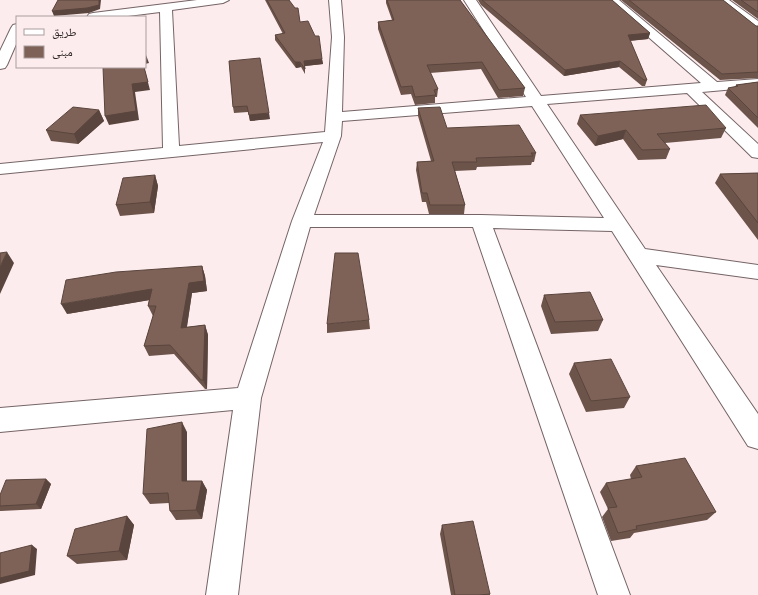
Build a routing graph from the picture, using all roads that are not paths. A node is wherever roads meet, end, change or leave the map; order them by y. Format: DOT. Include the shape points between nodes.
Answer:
graph roads {
  1 [pos="223,0"];
  2 [pos="335,0"];
  3 [pos="470,0"];
  4 [pos="612,0"];
  5 [pos="722,0"];
  6 [pos="102,6"];
  7 [pos="166,8"];
  8 [pos="96,16"];
  9 [pos="758,26"];
  10 [pos="13,28"];
  11 [pos="0,65"];
  12 [pos="758,83"];
  13 [pos="714,87"];
  14 [pos="691,89"];
  15 [pos="537,100"];
  16 [pos="334,127"];
  17 [pos="171,152"];
  18 [pos="758,153"];
  19 [pos="0,169"];
  20 [pos="302,221"];
  21 [pos="481,221"];
  22 [pos="619,225"];
  23 [pos="638,255"];
  24 [pos="758,272"];
  25 [pos="248,398"];
  26 [pos="0,420"];
  27 [pos="758,437"];
  28 [pos="222,595"];
  29 [pos="614,595"];
  1 -- 7 [label="street"];
  2 -- 16 [label="street" via="338,38"];
  3 -- 15 [label="street"];
  4 -- 13 [label="street"];
  5 -- 9 [label="street"];
  6 -- 8 [label="street"];
  7 -- 8 [label="street"];
  7 -- 17 [label="street"];
  10 -- 11 [label="street"];
  12 -- 13 [label="street"];
  13 -- 14 [label="street"];
  14 -- 15 [label="street"];
  14 -- 18 [label="street"];
  15 -- 16 [label="street"];
  15 -- 22 [label="street"];
  16 -- 17 [label="street"];
  16 -- 20 [label="street"];
  17 -- 19 [label="street"];
  20 -- 21 [label="street"];
  20 -- 25 [label="street"];
  21 -- 22 [label="street"];
  21 -- 29 [label="street"];
  22 -- 23 [label="street"];
  23 -- 24 [label="street"];
  23 -- 27 [label="street"];
  25 -- 26 [label="street"];
  25 -- 28 [label="street"];
}
